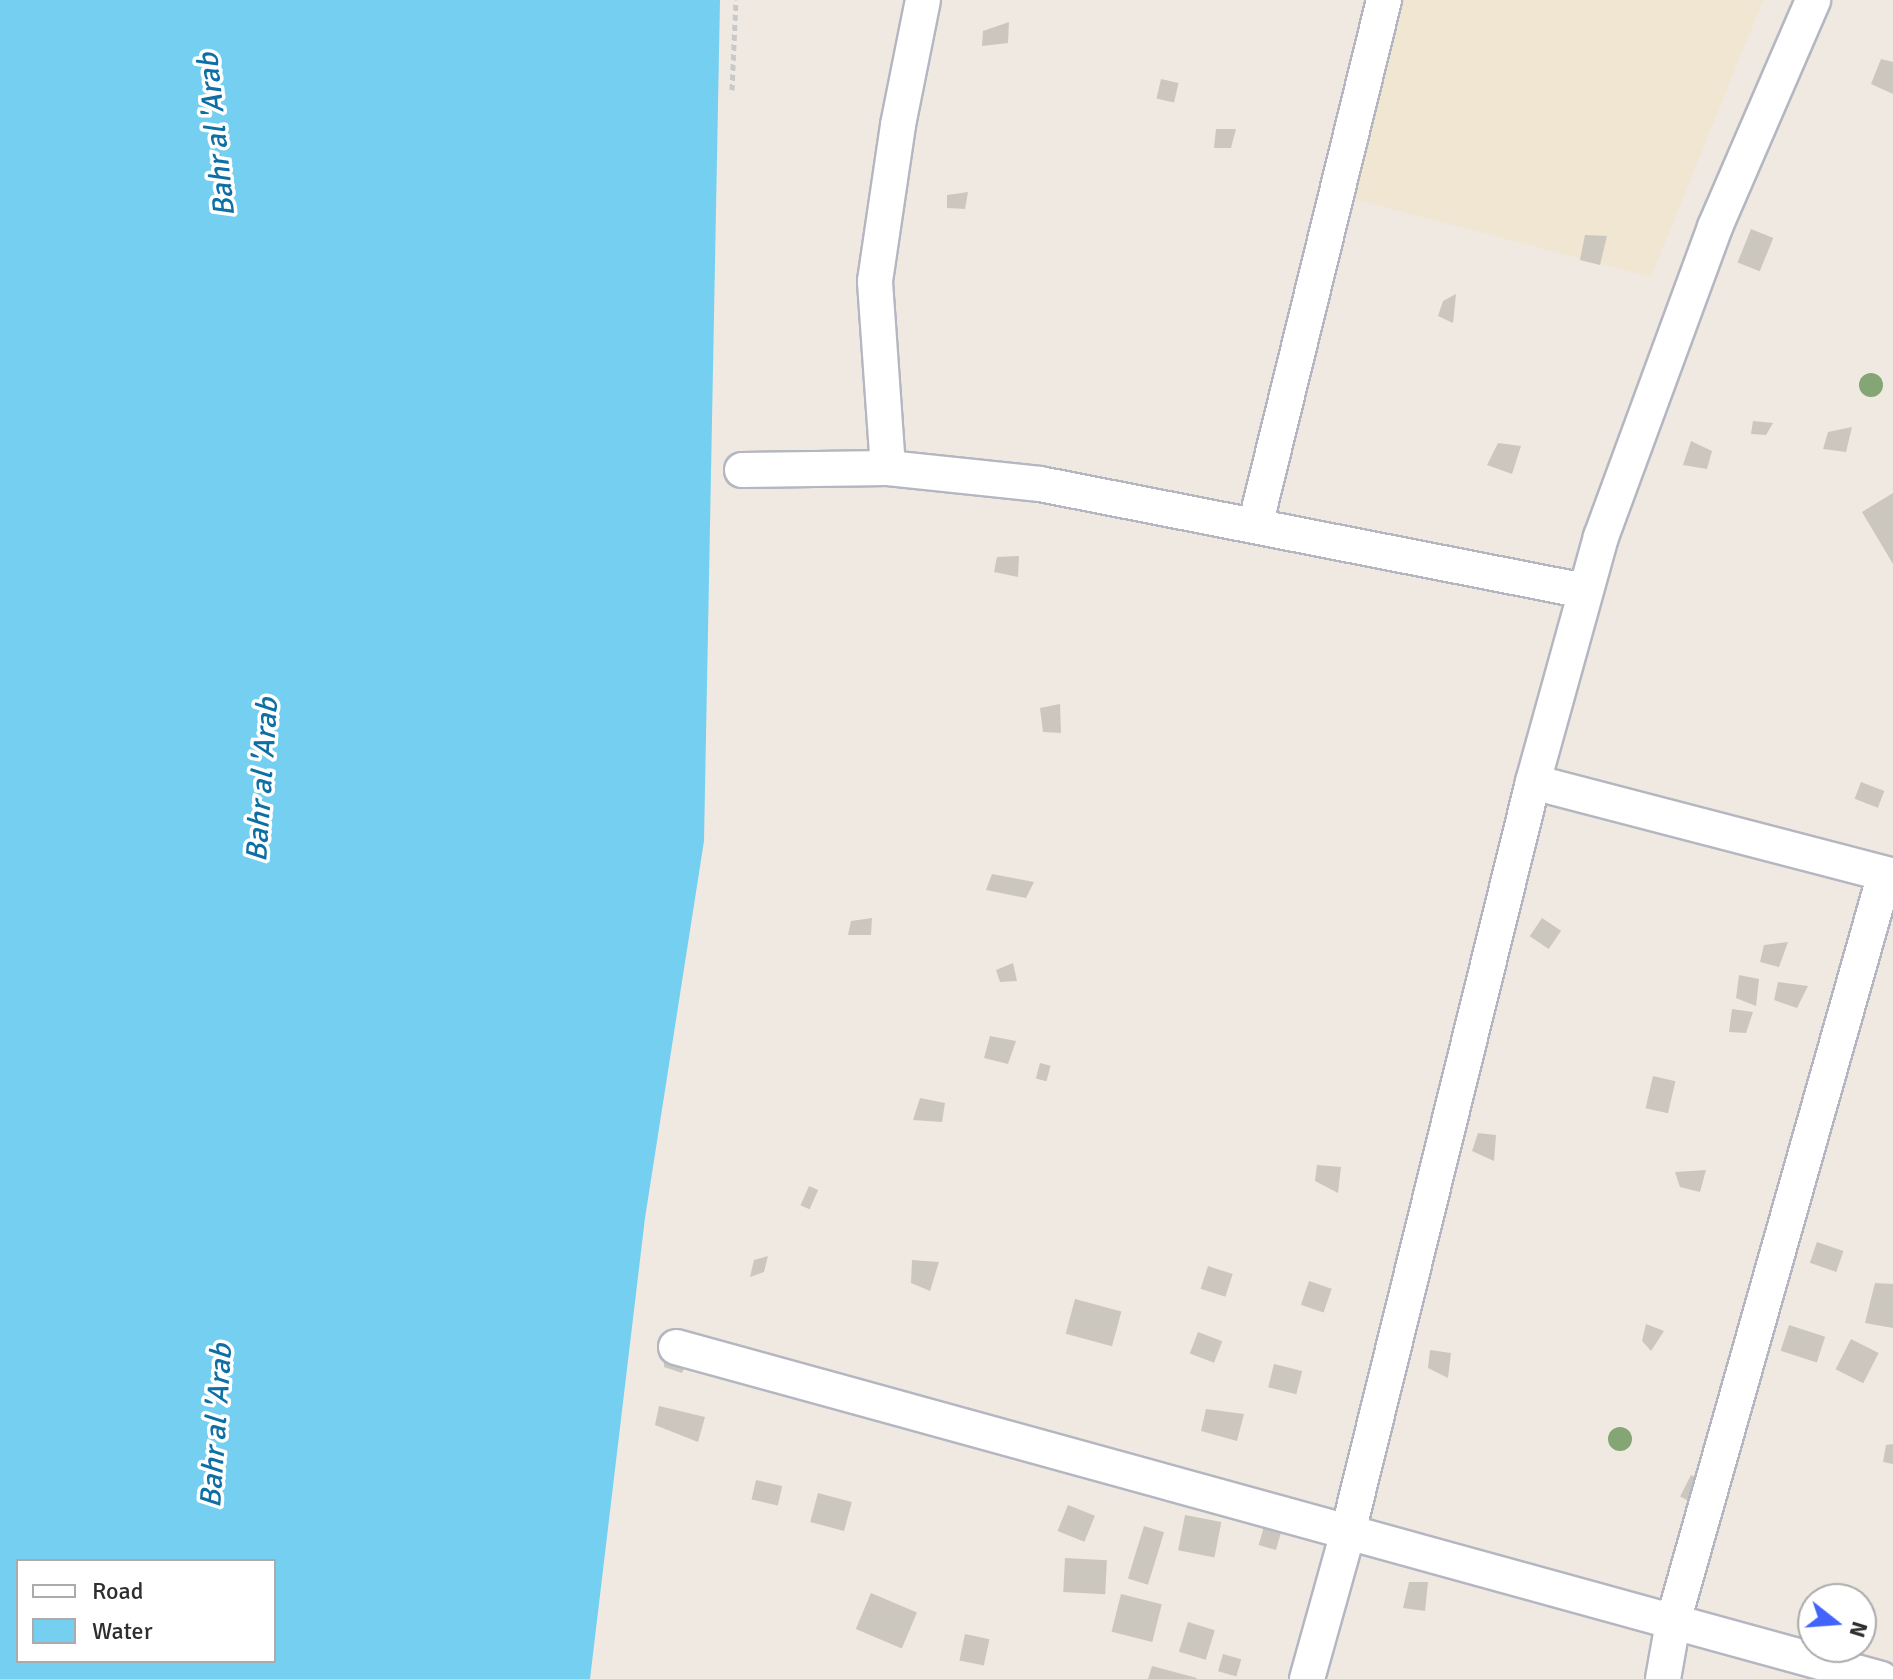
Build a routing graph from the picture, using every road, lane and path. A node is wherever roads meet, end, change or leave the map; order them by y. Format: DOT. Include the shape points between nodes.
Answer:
graph roads {
  1 [pos="736,0"];
  2 [pos="923,0"];
  3 [pos="1384,0"];
  4 [pos="1813,0"];
  5 [pos="732,90"];
  6 [pos="888,468"];
  7 [pos="742,470"];
  8 [pos="1255,526"];
  9 [pos="1585,591"];
  10 [pos="1533,782"];
  11 [pos="1889,875"];
  12 [pos="676,1347"];
  13 [pos="1348,1532"];
  14 [pos="1673,1622"];
  15 [pos="1307,1679"];
  16 [pos="1663,1679"];
  17 [pos="1881,1679"];
  1 -- 5 [label="path"];
  2 -- 6 [label="street" via="875,281"];
  3 -- 8 [label="street"];
  4 -- 9 [label="street" via="1715,227"];
  6 -- 7 [label="street"];
  6 -- 8 [label="street" via="1040,484"];
  8 -- 9 [label="street"];
  9 -- 10 [label="street"];
  10 -- 11 [label="street"];
  10 -- 13 [label="street"];
  11 -- 14 [label="street"];
  12 -- 13 [label="street"];
  13 -- 14 [label="street"];
  13 -- 15 [label="street"];
  14 -- 16 [label="street"];
  14 -- 17 [label="street"];
}
